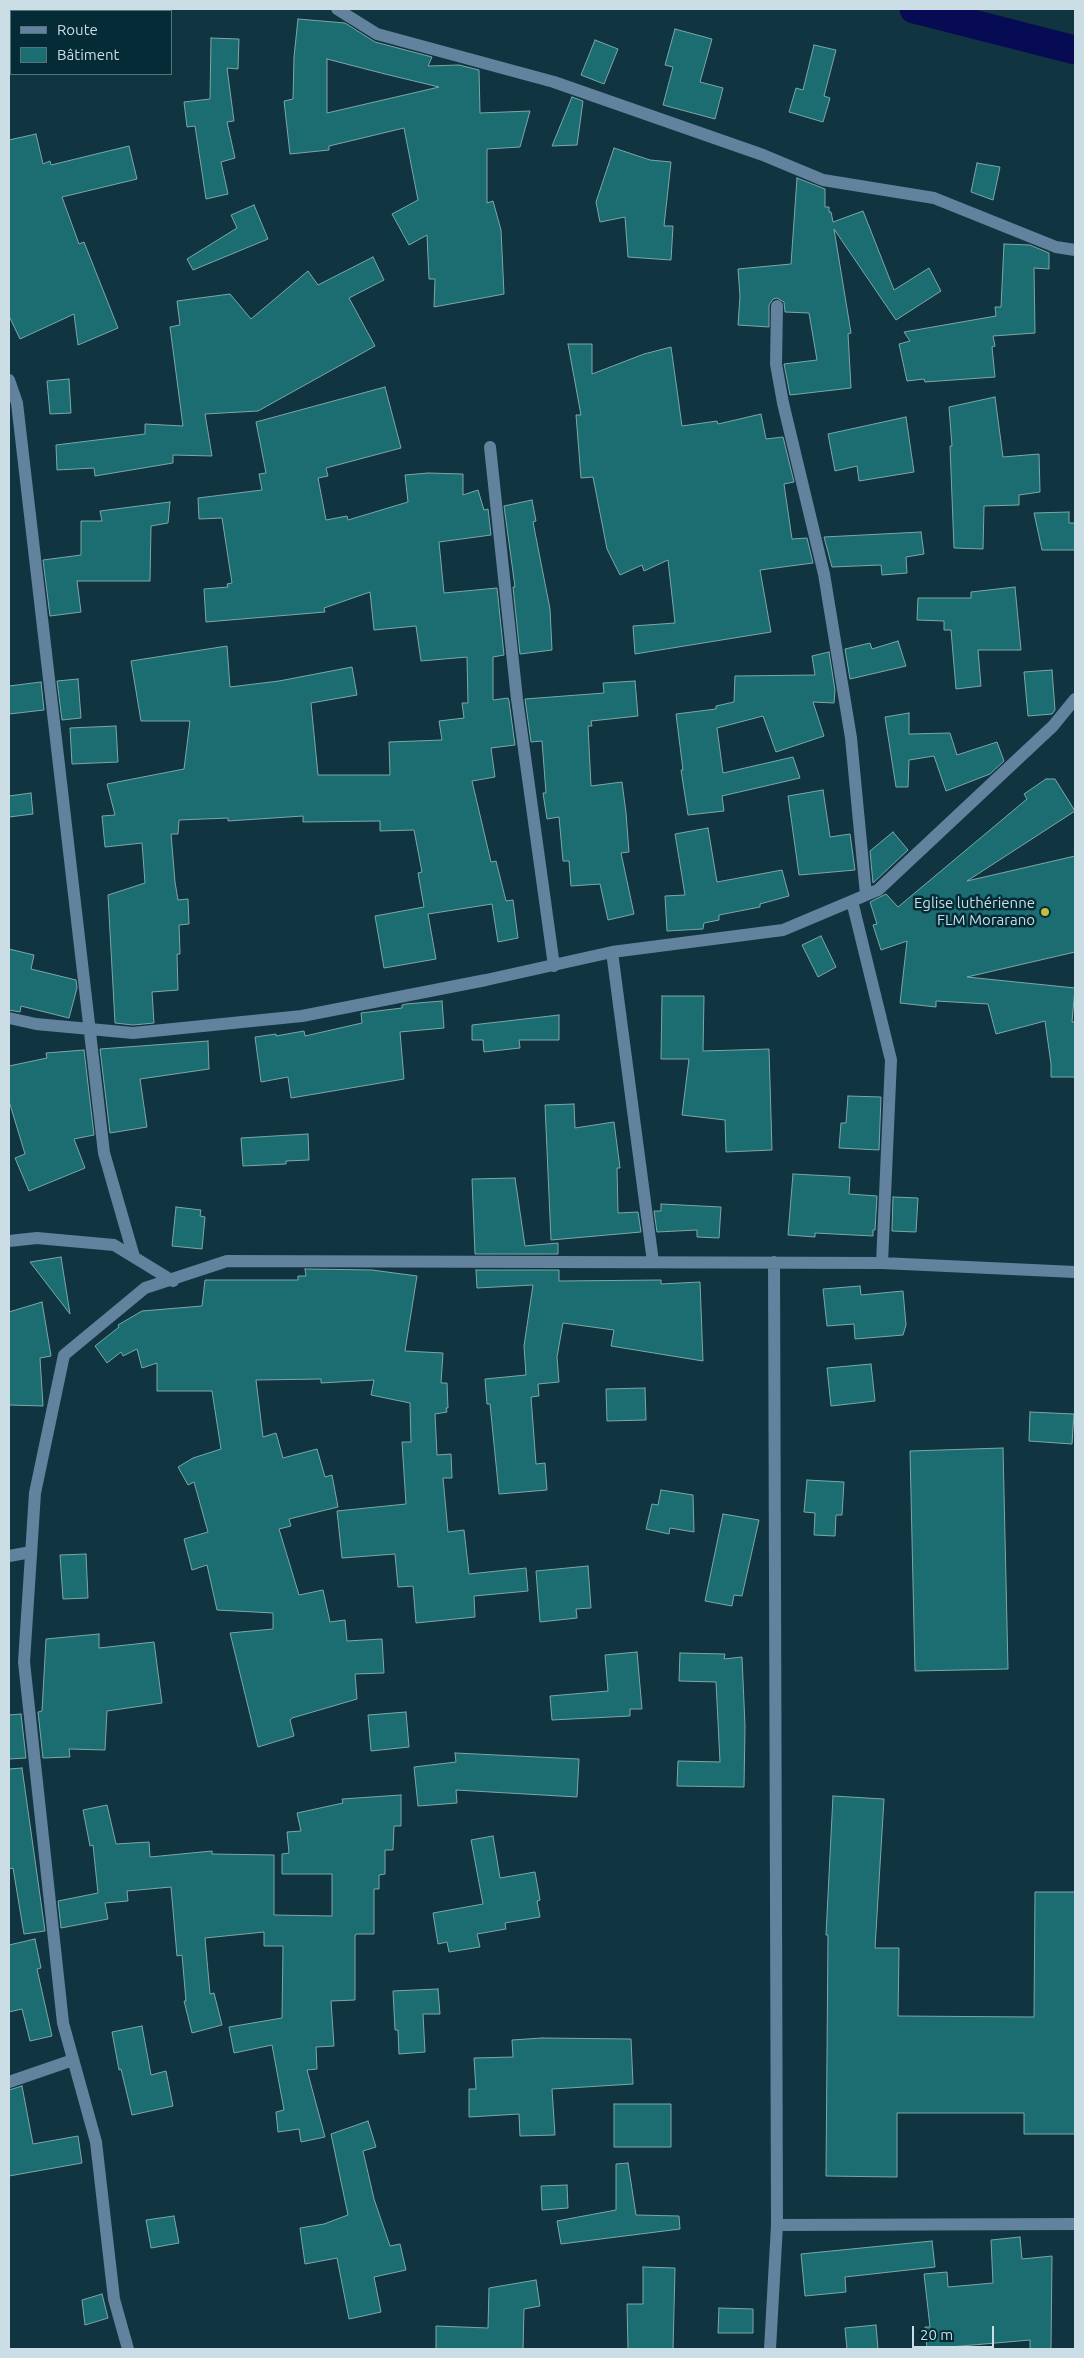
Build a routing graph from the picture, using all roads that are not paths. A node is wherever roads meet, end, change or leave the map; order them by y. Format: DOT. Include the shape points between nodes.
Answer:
graph roads {
  1 [pos="337,9"];
  2 [pos="1075,250"];
  3 [pos="777,306"];
  4 [pos="9,380"];
  5 [pos="490,447"];
  6 [pos="1075,699"];
  7 [pos="866,895"];
  8 [pos="852,900"];
  9 [pos="612,952"];
  10 [pos="554,966"];
  11 [pos="9,1018"];
  12 [pos="90,1029"];
  13 [pos="9,1242"];
  14 [pos="134,1257"];
  15 [pos="653,1262"];
  16 [pos="774,1262"];
  17 [pos="882,1263"];
  18 [pos="1075,1272"];
  19 [pos="172,1281"];
  20 [pos="31,1552"];
  21 [pos="9,1556"];
  22 [pos="74,2060"];
  23 [pos="9,2082"];
  24 [pos="1075,2224"];
  25 [pos="777,2225"];
  26 [pos="128,2349"];
  27 [pos="770,2349"];
  1 -- 2 [label="street" via="377,34 554,82 763,155 823,180 934,198 1056,247"];
  3 -- 7 [label="street" via="776,364 824,574 851,738"];
  4 -- 12 [label="street" via="18,413"];
  5 -- 10 [label="street" via="517,699"];
  6 -- 7 [label="street" via="1053,726 878,890"];
  7 -- 8 [label="street"];
  8 -- 9 [label="street" via="783,930"];
  8 -- 17 [label="street" via="891,1060"];
  9 -- 10 [label="street"];
  9 -- 15 [label="street"];
  10 -- 12 [label="street" via="302,1016 132,1033"];
  11 -- 12 [label="street"];
  12 -- 14 [label="street" via="104,1154"];
  13 -- 14 [label="street" via="37,1238 114,1245"];
  14 -- 19 [label="street"];
  15 -- 16 [label="street"];
  15 -- 19 [label="street" via="227,1261"];
  16 -- 17 [label="street"];
  16 -- 25 [label="street"];
  17 -- 18 [label="street"];
  19 -- 20 [label="street" via="145,1288 64,1355 35,1493"];
  20 -- 21 [label="street"];
  20 -- 22 [label="street" via="24,1662 63,2023"];
  22 -- 23 [label="street"];
  22 -- 26 [label="street" via="96,2142 114,2299"];
  24 -- 25 [label="street"];
  25 -- 27 [label="street"];
}
